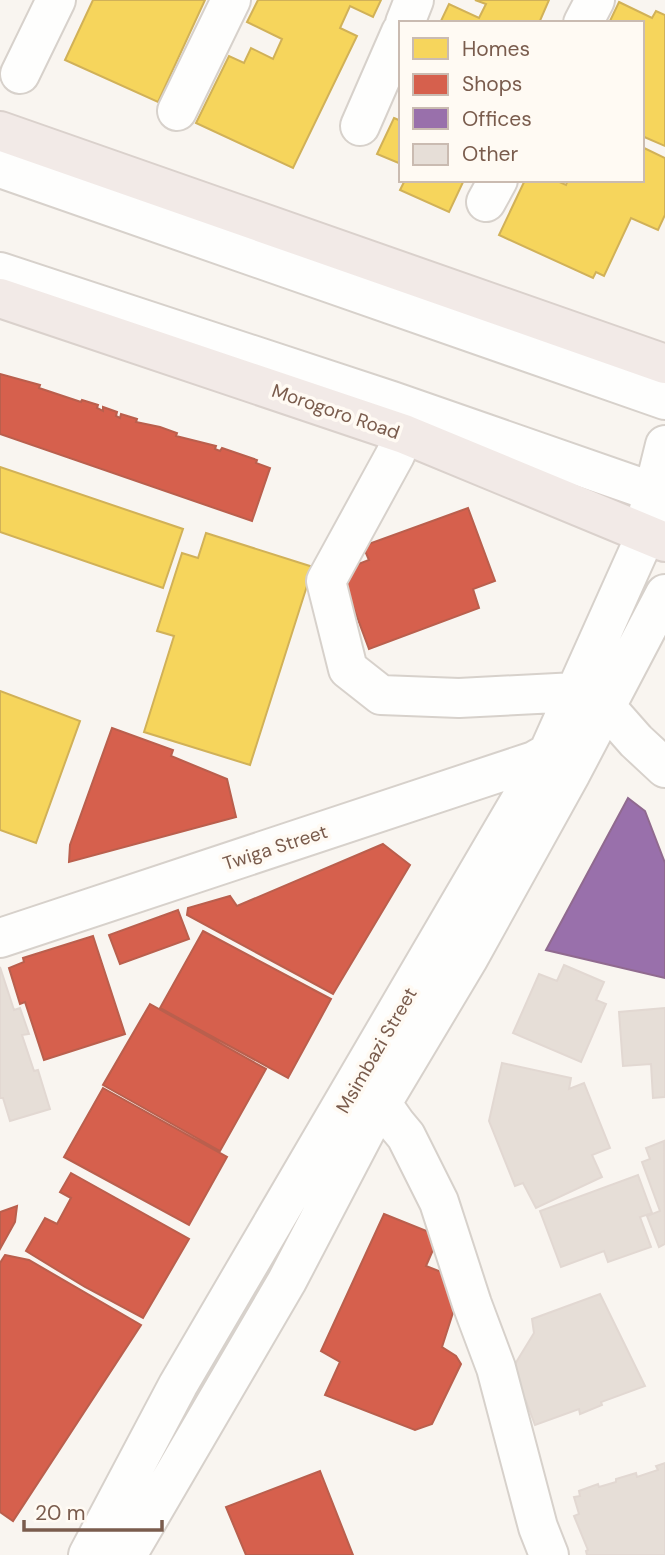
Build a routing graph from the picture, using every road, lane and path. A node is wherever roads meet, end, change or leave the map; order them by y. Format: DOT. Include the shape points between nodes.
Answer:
graph roads {
  1 [pos="56,0"];
  2 [pos="231,0"];
  3 [pos="414,0"];
  4 [pos="595,0"];
  5 [pos="406,21"];
  6 [pos="584,21"];
  7 [pos="399,37"];
  8 [pos="20,74"];
  9 [pos="177,111"];
  10 [pos="360,126"];
  11 [pos="0,131"];
  12 [pos="0,168"];
  13 [pos="0,272"];
  14 [pos="0,298"];
  15 [pos="665,364"];
  16 [pos="665,400"];
  17 [pos="404,434"];
  18 [pos="665,445"];
  19 [pos="661,496"];
  20 [pos="655,538"];
  21 [pos="665,594"];
  22 [pos="665,634"];
  23 [pos="599,706"];
  24 [pos="548,753"];
  25 [pos="665,768"];
  26 [pos="0,938"];
  27 [pos="378,1098"];
  28 [pos="88,1555"];
  29 [pos="105,1555"];
  30 [pos="127,1555"];
  31 [pos="155,1555"];
  32 [pos="549,1555"];
  1 -- 8 [label="street"];
  2 -- 9 [label="street"];
  3 -- 5 [label="street"];
  4 -- 6 [label="street"];
  7 -- 10 [label="street"];
  11 -- 15 [label="highway"];
  12 -- 16 [label="street"];
  13 -- 19 [label="street, Morogoro Road" via="392,401"];
  14 -- 17 [label="highway, Morogoro Road"];
  17 -- 20 [label="highway, Morogoro Road"];
  17 -- 23 [label="street" via="326,581 348,669 381,695"];
  18 -- 19 [label="street, Msimbazi Street"];
  19 -- 20 [label="street, Msimbazi Street"];
  20 -- 23 [label="street, Msimbazi Street" via="639,550"];
  21 -- 23 [label="street"];
  22 -- 23 [label="street, Msimbazi Street"];
  23 -- 24 [label="street, Msimbazi Street"];
  23 -- 25 [label="street"];
  23 -- 27 [label="street, Msimbazi Street"];
  24 -- 26 [label="street, Twiga Street"];
  24 -- 27 [label="street, Msimbazi Street"];
  27 -- 28 [label="street, Msimbazi Street" via="178,1385"];
  27 -- 29 [label="street" via="210,1358"];
  27 -- 30 [label="street" via="287,1281"];
  27 -- 31 [label="street, Msimbazi Street"];
  27 -- 32 [label="street" via="406,1136 439,1202 496,1368"];
}
